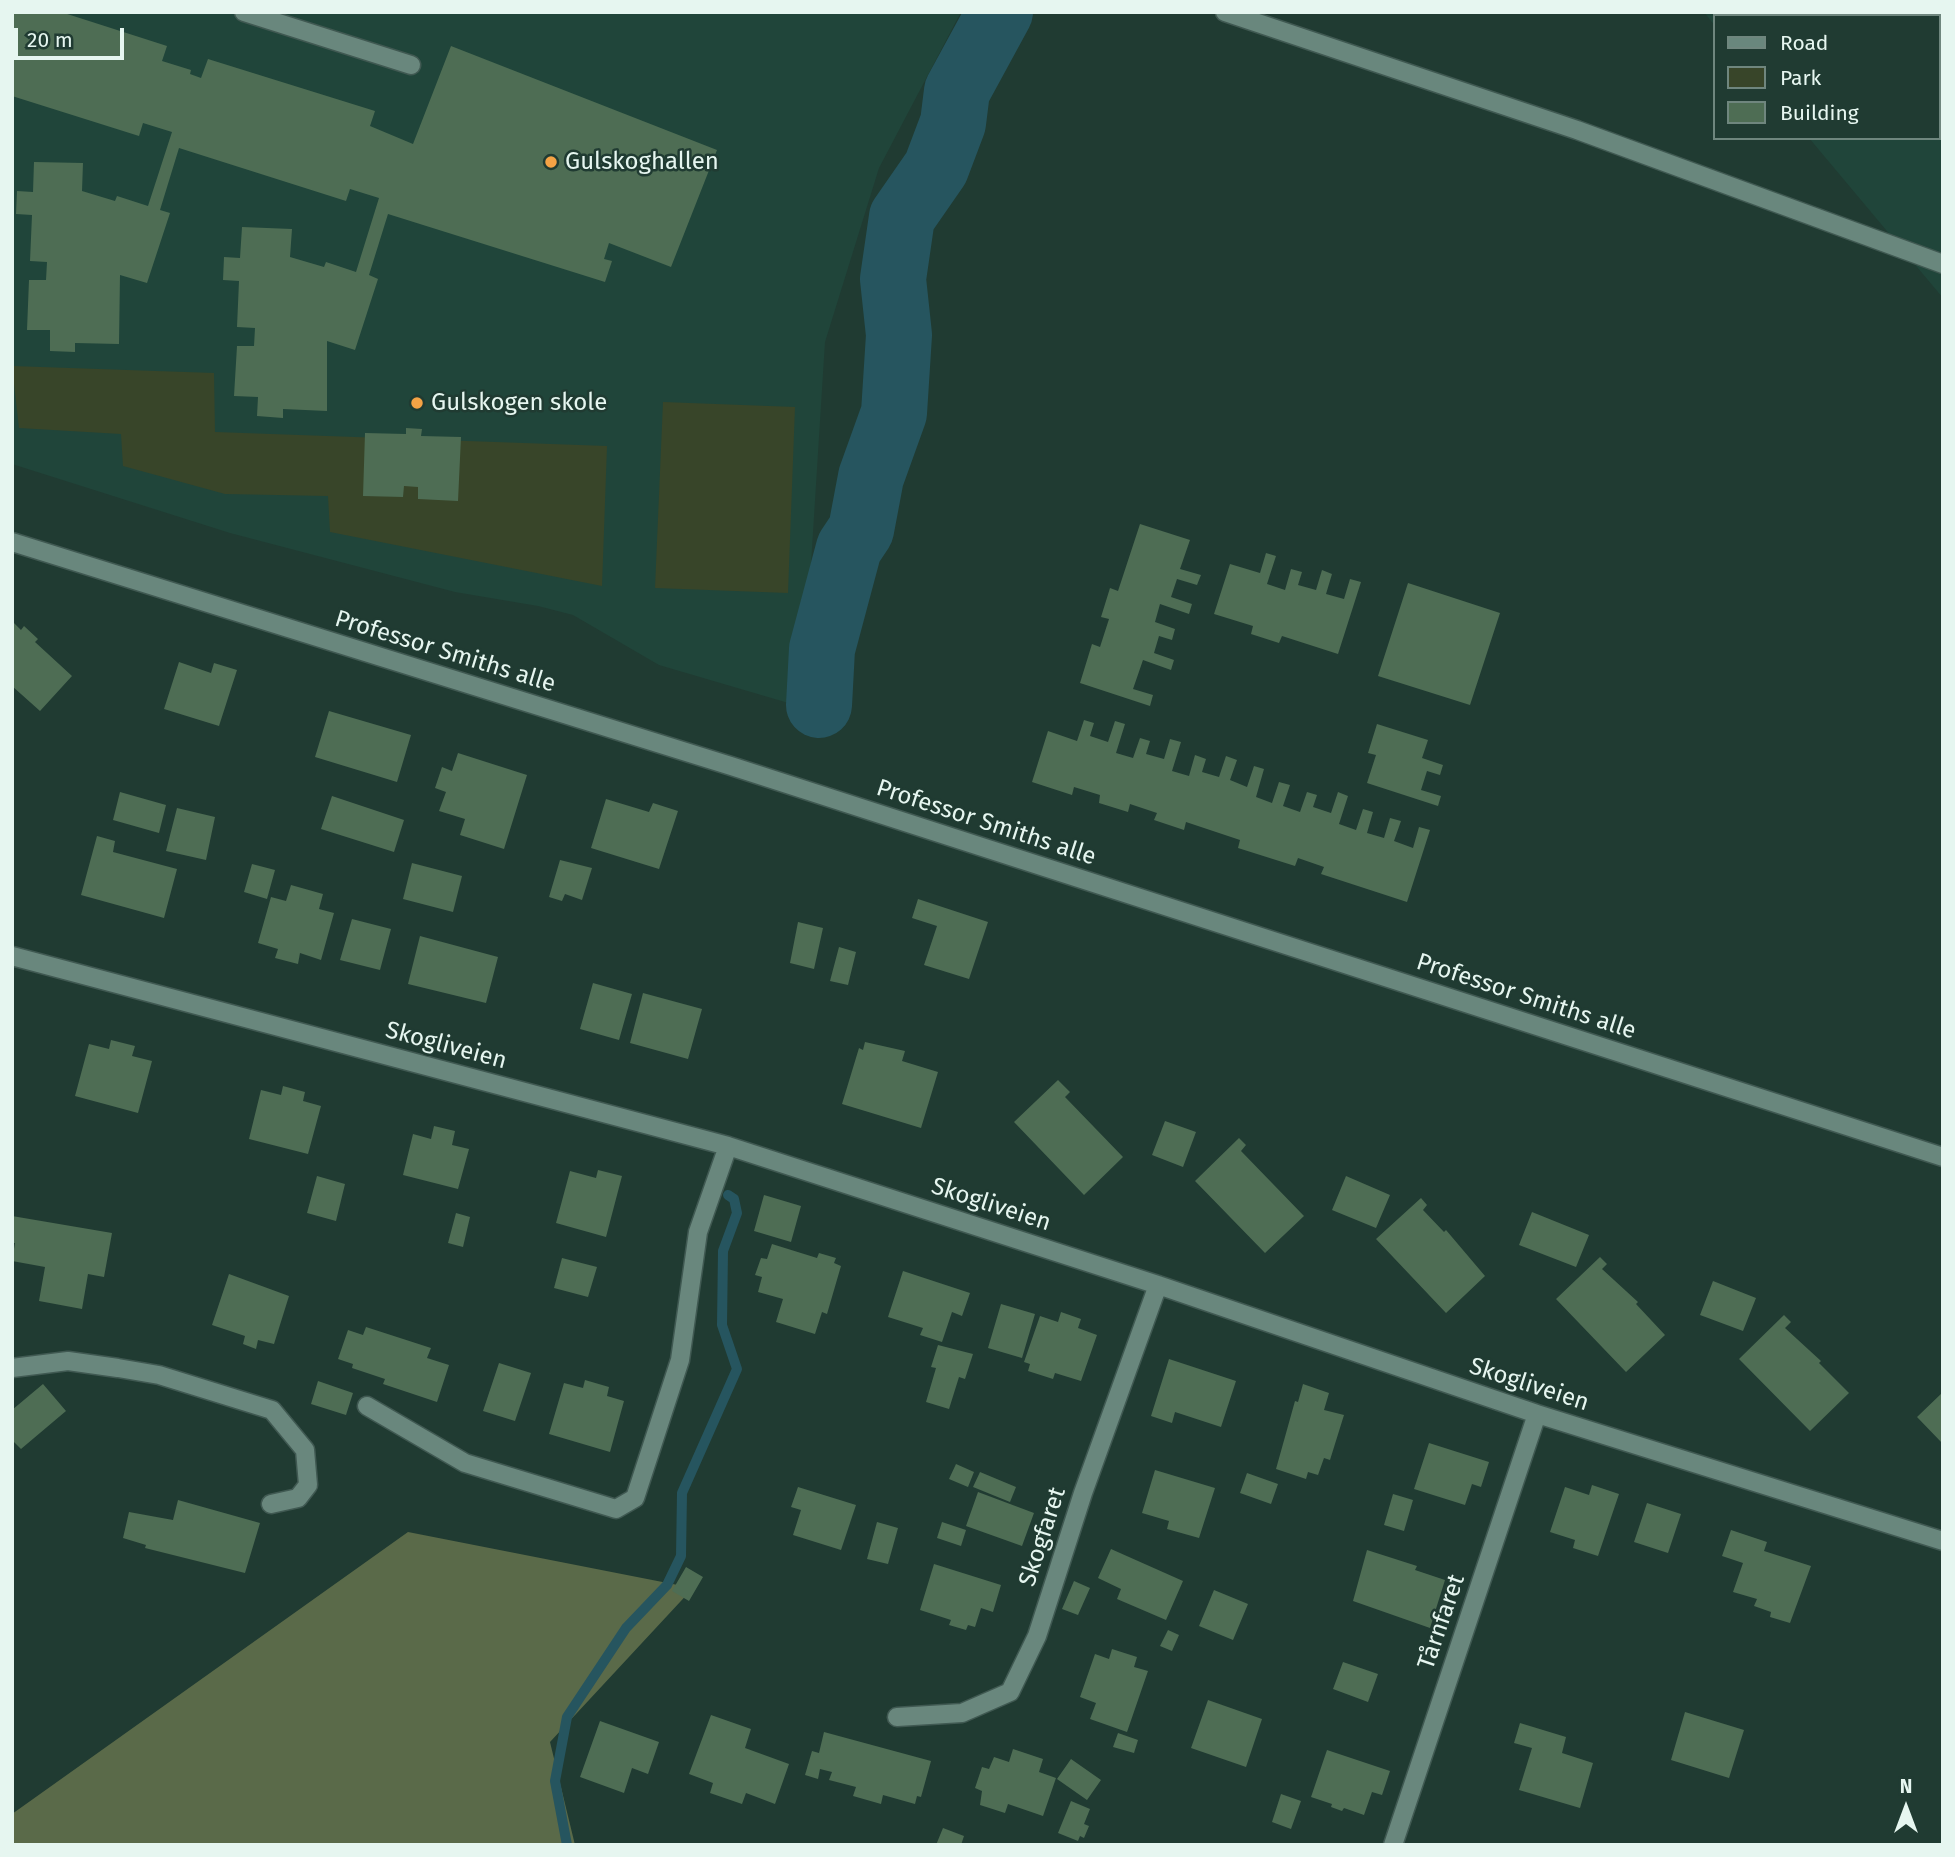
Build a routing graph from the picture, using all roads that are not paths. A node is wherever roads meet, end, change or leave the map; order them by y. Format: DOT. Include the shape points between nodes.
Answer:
graph roads {
  1 [pos="244,12"];
  2 [pos="1225,12"];
  3 [pos="411,65"];
  4 [pos="1943,264"];
  5 [pos="12,542"];
  6 [pos="12,956"];
  7 [pos="728,1146"];
  8 [pos="1943,1157"];
  9 [pos="1158,1285"];
  10 [pos="12,1368"];
  11 [pos="368,1406"];
  12 [pos="1538,1414"];
  13 [pos="271,1504"];
  14 [pos="1943,1541"];
  15 [pos="897,1717"];
  16 [pos="1393,1845"];
  1 -- 3 [label="street"];
  2 -- 4 [label="street" via="1577,130"];
  5 -- 8 [label="street, Professor Smiths alle" via="731,766"];
  6 -- 7 [label="street, Skogliveien"];
  7 -- 9 [label="street, Skogliveien"];
  7 -- 11 [label="street" via="698,1232 680,1360 635,1498 616,1510 465,1463"];
  9 -- 12 [label="street, Skogliveien"];
  9 -- 15 [label="street, Skogfaret" via="1037,1636 1010,1692 962,1713"];
  10 -- 13 [label="street" via="68,1361 118,1368 159,1375 272,1410 305,1450 308,1485 298,1498"];
  12 -- 14 [label="street, Skogliveien"];
  12 -- 16 [label="street, Tårnfaret"];
}
